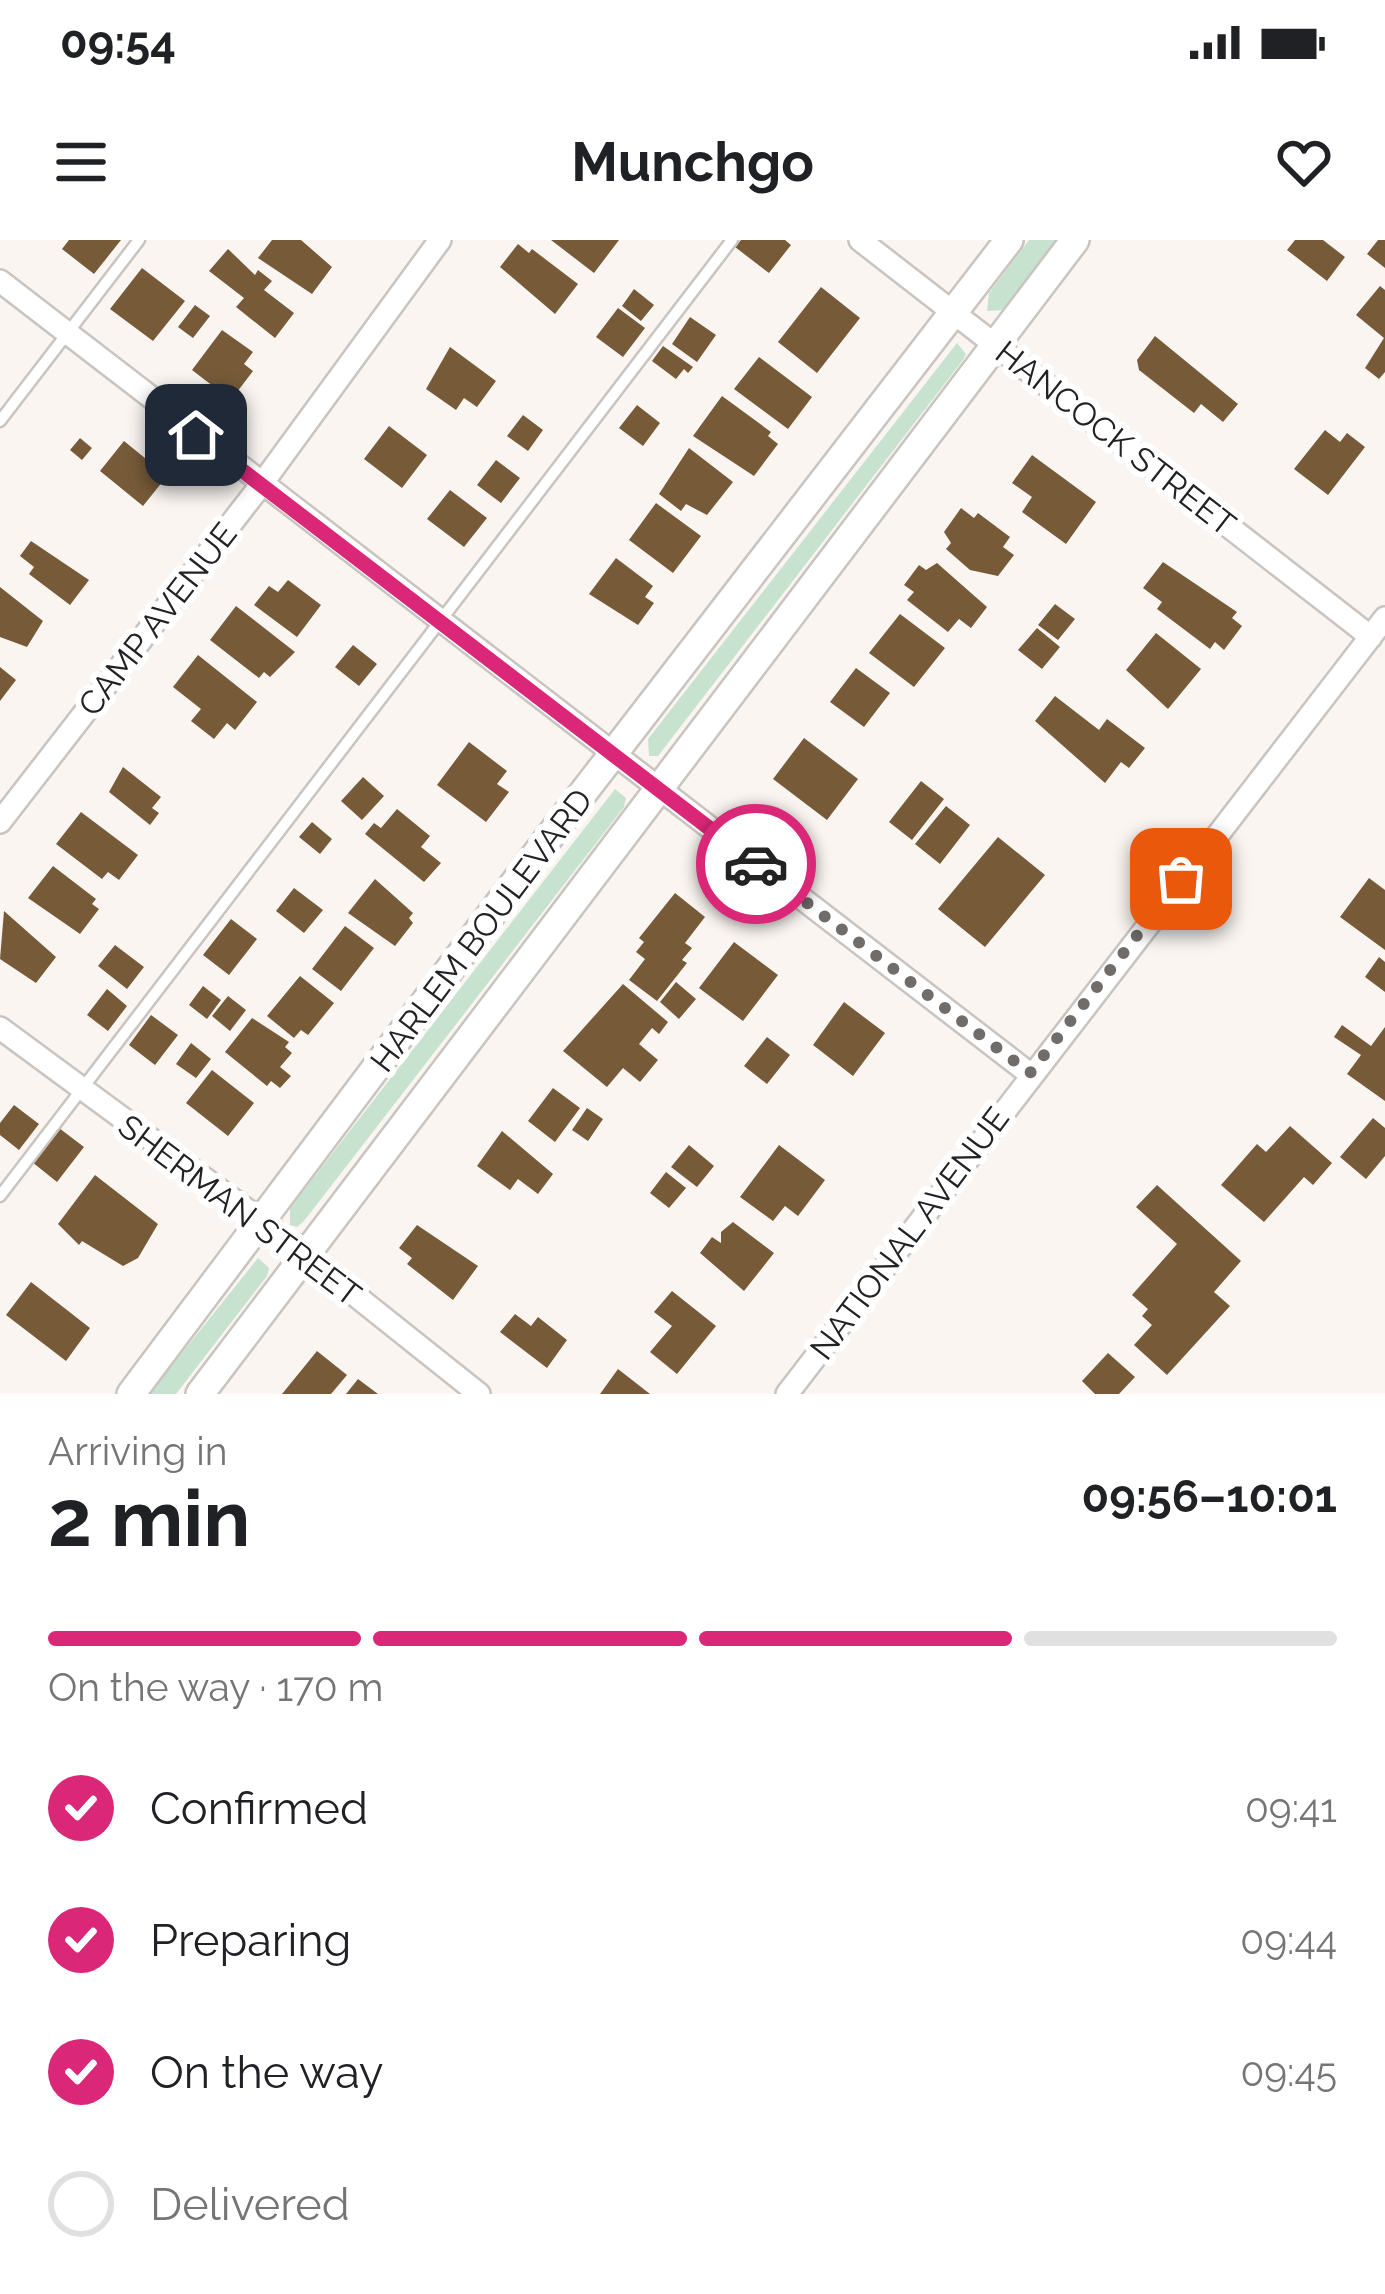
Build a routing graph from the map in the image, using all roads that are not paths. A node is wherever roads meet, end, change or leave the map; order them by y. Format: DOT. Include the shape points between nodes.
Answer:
graph roads {
  1 [pos="139,240"];
  2 [pos="440,240"];
  3 [pos="732,240"];
  4 [pos="860,240"];
  5 [pos="1009,240"];
  6 [pos="1075,240"];
  7 [pos="0,281"];
  8 [pos="953,310"];
  9 [pos="67,333"];
  10 [pos="995,342"];
  11 [pos="0,421"];
  12 [pos="261,485"];
  13 [pos="1385,619"];
  14 [pos="440,621"];
  15 [pos="1371,638"];
  16 [pos="613,754"];
  17 [pos="660,790"];
  18 [pos="0,822"];
  19 [pos="0,1028"];
  20 [pos="1030,1073"];
  21 [pos="80,1091"];
  22 [pos="0,1196"];
  23 [pos="262,1220"];
  24 [pos="305,1257"];
  25 [pos="131,1394"];
  26 [pos="200,1394"];
  27 [pos="479,1394"];
  28 [pos="788,1394"];
  1 -- 9 [label="lane"];
  2 -- 12 [label="street, CAMP AVENUE"];
  3 -- 14 [label="lane"];
  4 -- 8 [label="street, HANCOCK STREET"];
  5 -- 8 [label="street, HARLEM BOULEVARD"];
  6 -- 10 [label="street, HARLEM BOULEVARD"];
  7 -- 9 [label="street"];
  8 -- 10 [label="street, HANCOCK STREET"];
  8 -- 16 [label="street, HARLEM BOULEVARD"];
  9 -- 11 [label="lane"];
  9 -- 12 [label="street"];
  10 -- 15 [label="street, HANCOCK STREET"];
  10 -- 17 [label="street, HARLEM BOULEVARD"];
  12 -- 14 [label="street"];
  12 -- 18 [label="street, CAMP AVENUE"];
  13 -- 15 [label="street, NATIONAL AVENUE"];
  14 -- 16 [label="street"];
  14 -- 21 [label="lane"];
  15 -- 20 [label="street, NATIONAL AVENUE"];
  16 -- 17 [label="street"];
  16 -- 23 [label="street, HARLEM BOULEVARD"];
  17 -- 20 [label="street"];
  17 -- 24 [label="street, HARLEM BOULEVARD"];
  19 -- 21 [label="street, SHERMAN STREET"];
  20 -- 28 [label="street, NATIONAL AVENUE"];
  21 -- 22 [label="lane"];
  21 -- 23 [label="street, SHERMAN STREET"];
  23 -- 24 [label="street, SHERMAN STREET"];
  23 -- 25 [label="street, HARLEM BOULEVARD"];
  24 -- 26 [label="street, HARLEM BOULEVARD"];
  24 -- 27 [label="street, SHERMAN STREET"];
}
